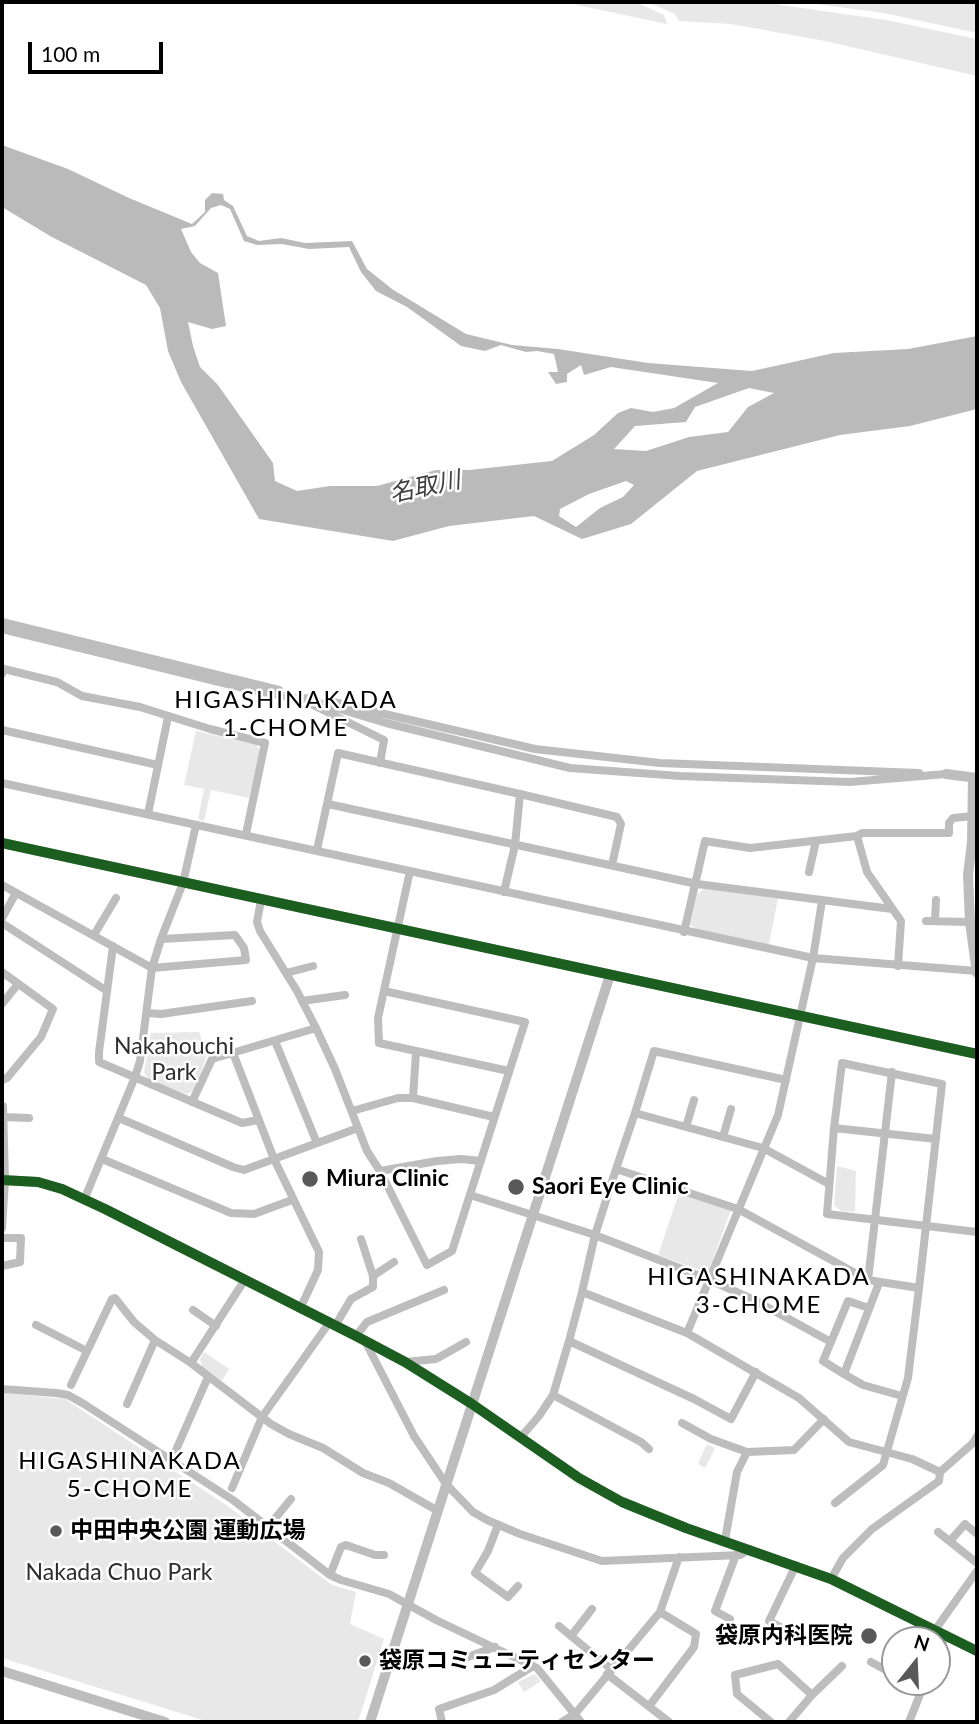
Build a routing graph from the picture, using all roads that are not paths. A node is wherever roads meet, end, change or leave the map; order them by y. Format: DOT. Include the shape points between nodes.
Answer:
graph roads {
  1 [pos="2,622"];
  2 [pos="2,629"];
  3 [pos="2,674"];
  4 [pos="310,698"];
  5 [pos="169,717"];
  6 [pos="2,730"];
  7 [pos="380,763"];
  8 [pos="158,765"];
  9 [pos="946,775"];
  10 [pos="975,778"];
  11 [pos="2,783"];
  12 [pos="520,794"];
  13 [pos="328,804"];
  14 [pos="148,814"];
  15 [pos="974,816"];
  16 [pos="196,825"];
  17 [pos="246,834"];
  18 [pos="857,836"];
  19 [pos="816,841"];
  20 [pos="975,842"];
  21 [pos="2,843"];
  22 [pos="515,845"];
  23 [pos="317,850"];
  24 [pos="612,865"];
  25 [pos="410,871"];
  26 [pos="809,872"];
  27 [pos="183,883"];
  28 [pos="696,884"];
  29 [pos="2,885"];
  30 [pos="504,892"];
  31 [pos="16,893"];
  32 [pos="116,898"];
  33 [pos="261,900"];
  34 [pos="936,900"];
  35 [pos="822,901"];
  36 [pos="973,907"];
  37 [pos="892,909"];
  38 [pos="2,918"];
  39 [pos="970,922"];
  40 [pos="2,923"];
  41 [pos="397,929"];
  42 [pos="684,932"];
  43 [pos="94,936"];
  44 [pos="161,939"];
  45 [pos="113,946"];
  46 [pos="813,958"];
  47 [pos="313,966"];
  48 [pos="898,966"];
  49 [pos="152,968"];
  50 [pos="977,971"];
  51 [pos="2,972"];
  52 [pos="286,973"];
  53 [pos="610,975"];
  54 [pos="18,984"];
  55 [pos="107,991"];
  56 [pos="384,991"];
  57 [pos="345,995"];
  58 [pos="302,1001"];
  59 [pos="252,1002"];
  60 [pos="2,1004"];
  61 [pos="147,1013"];
  62 [pos="800,1017"];
  63 [pos="316,1028"];
  64 [pos="275,1041"];
  65 [pos="416,1052"];
  66 [pos="233,1053"];
  67 [pos="977,1054"];
  68 [pos="509,1071"];
  69 [pos="891,1072"];
  70 [pos="135,1077"];
  71 [pos="2,1080"];
  72 [pos="786,1080"];
  73 [pos="413,1098"];
  74 [pos="694,1100"];
  75 [pos="192,1102"];
  76 [pos="3,1106"];
  77 [pos="731,1109"];
  78 [pos="352,1111"];
  79 [pos="635,1113"];
  80 [pos="494,1116"];
  81 [pos="4,1117"];
  82 [pos="29,1118"];
  83 [pos="119,1118"];
  84 [pos="258,1120"];
  85 [pos="686,1127"];
  86 [pos="358,1128"];
  87 [pos="834,1128"];
  88 [pos="885,1133"];
  89 [pos="723,1137"];
  90 [pos="936,1139"];
  91 [pos="317,1143"];
  92 [pos="763,1148"];
  93 [pos="102,1159"];
  94 [pos="274,1159"];
  95 [pos="481,1161"];
  96 [pos="616,1169"];
  97 [pos="380,1171"];
  98 [pos="3,1180"];
  99 [pos="829,1184"];
  100 [pos="470,1195"];
  101 [pos="84,1200"];
  102 [pos="292,1200"];
  103 [pos="738,1209"];
  104 [pos="533,1214"];
  105 [pos="877,1221"];
  106 [pos="927,1226"];
  107 [pos="2,1228"];
  108 [pos="977,1232"];
  109 [pos="595,1235"];
  110 [pos="2,1237"];
  111 [pos="361,1239"];
  112 [pos="394,1262"];
  113 [pos="2,1266"];
  114 [pos="373,1276"];
  115 [pos="710,1280"];
  116 [pos="868,1280"];
  117 [pos="244,1281"];
  118 [pos="879,1283"];
  119 [pos="919,1288"];
  120 [pos="444,1290"];
  121 [pos="582,1292"];
  122 [pos="300,1308"];
  123 [pos="869,1308"];
  124 [pos="193,1310"];
  125 [pos="332,1324"];
  126 [pos="36,1325"];
  127 [pos="216,1326"];
  128 [pos="687,1334"];
  129 [pos="361,1339"];
  130 [pos="155,1340"];
  131 [pos="569,1341"];
  132 [pos="466,1342"];
  133 [pos="831,1342"];
  134 [pos="87,1351"];
  135 [pos="405,1362"];
  136 [pos="191,1363"];
  137 [pos="756,1372"];
  138 [pos="844,1374"];
  139 [pos="208,1377"];
  140 [pos="71,1385"];
  141 [pos="2,1389"];
  142 [pos="553,1395"];
  143 [pos="902,1396"];
  144 [pos="472,1404"];
  145 [pos="127,1405"];
  146 [pos="262,1417"];
  147 [pos="824,1419"];
  148 [pos="682,1423"];
  149 [pos="977,1436"];
  150 [pos="521,1437"];
  151 [pos="649,1449"];
  152 [pos="176,1450"];
  153 [pos="747,1452"];
  154 [pos="887,1454"];
  155 [pos="940,1472"];
  156 [pos="446,1484"];
  157 [pos="232,1488"];
  158 [pos="291,1499"];
  159 [pos="835,1503"];
  160 [pos="438,1511"];
  161 [pos="498,1525"];
  162 [pos="268,1527"];
  163 [pos="938,1532"];
  164 [pos="977,1534"];
  165 [pos="725,1540"];
  166 [pos="950,1541"];
  167 [pos="750,1549"];
  168 [pos="384,1555"];
  169 [pos="736,1555"];
  170 [pos="679,1557"];
  171 [pos="977,1563"];
  172 [pos="796,1565"];
  173 [pos="977,1571"];
  174 [pos="330,1575"];
  175 [pos="831,1579"];
  176 [pos="518,1586"];
  177 [pos="408,1604"];
  178 [pos="592,1609"];
  179 [pos="662,1609"];
  180 [pos="730,1619"];
  181 [pos="559,1626"];
  182 [pos="927,1626"];
  183 [pos="938,1626"];
  184 [pos="784,1629"];
  185 [pos="571,1636"];
  186 [pos="951,1638"];
  187 [pos="495,1647"];
  188 [pos="977,1651"];
  189 [pos="457,1661"];
  190 [pos="871,1662"];
  191 [pos="533,1666"];
  192 [pos="842,1666"];
  193 [pos="881,1667"];
  194 [pos="2,1671"];
  195 [pos="609,1671"];
  196 [pos="812,1695"];
  197 [pos="920,1696"];
  198 [pos="650,1705"];
  199 [pos="575,1714"];
  200 [pos="165,1722"];
  201 [pos="370,1722"];
  202 [pos="442,1722"];
  203 [pos="562,1722"];
  204 [pos="581,1722"];
  205 [pos="669,1722"];
  206 [pos="771,1722"];
  207 [pos="789,1722"];
  208 [pos="909,1722"];
  1 -- 4 [label="street"];
  2 -- 4 [label="street" via="248,689"];
  3 -- 5 [label="street" via="4,669 57,682 82,696"];
  4 -- 7 [label="street" via="313,705 384,740"];
  4 -- 9 [label="street" via="536,749 638,762"];
  4 -- 9 [label="street" via="386,723 570,768 836,781"];
  5 -- 8 [label="street"];
  5 -- 17 [label="street" via="265,743"];
  6 -- 8 [label="street"];
  7 -- 12 [label="street"];
  7 -- 13 [label="street" via="338,753"];
  8 -- 14 [label="street"];
  9 -- 10 [label="street"];
  10 -- 15 [label="street"];
  11 -- 14 [label="street"];
  12 -- 22 [label="street"];
  12 -- 24 [label="street" via="617,817 621,824"];
  13 -- 22 [label="street"];
  13 -- 23 [label="street"];
  14 -- 16 [label="street"];
  15 -- 18 [label="street" via="953,818 949,833"];
  15 -- 20 [label="street"];
  16 -- 17 [label="street"];
  16 -- 27 [label="street"];
  17 -- 23 [label="street"];
  18 -- 19 [label="street"];
  18 -- 37 [label="street" via="867,872"];
  19 -- 26 [label="street"];
  19 -- 28 [label="street" via="750,848 705,841"];
  20 -- 36 [label="street" via="968,875"];
  21 -- 27 [label="street"];
  22 -- 24 [label="street"];
  22 -- 30 [label="street"];
  23 -- 25 [label="street"];
  24 -- 28 [label="street"];
  25 -- 30 [label="street"];
  25 -- 41 [label="street"];
  27 -- 33 [label="street"];
  27 -- 44 [label="street"];
  28 -- 35 [label="street"];
  28 -- 42 [label="street"];
  29 -- 31 [label="street"];
  30 -- 42 [label="street"];
  31 -- 38 [label="street"];
  31 -- 43 [label="street"];
  32 -- 43 [label="street"];
  33 -- 41 [label="street"];
  33 -- 52 [label="street" via="257,922"];
  34 -- 39 [label="street" via="930,921"];
  35 -- 37 [label="street"];
  35 -- 46 [label="street"];
  36 -- 39 [label="street"];
  37 -- 48 [label="street" via="901,921"];
  39 -- 50 [label="street"];
  40 -- 55 [label="street"];
  41 -- 53 [label="street"];
  41 -- 56 [label="street"];
  42 -- 46 [label="street"];
  43 -- 45 [label="street"];
  44 -- 49 [label="street"];
  44 -- 49 [label="street" via="236,935 246,960"];
  45 -- 49 [label="street"];
  45 -- 55 [label="street"];
  46 -- 48 [label="street"];
  46 -- 62 [label="street"];
  47 -- 52 [label="street"];
  48 -- 50 [label="street"];
  49 -- 61 [label="street"];
  51 -- 54 [label="street"];
  52 -- 58 [label="street"];
  53 -- 62 [label="street"];
  53 -- 104 [label="street"];
  54 -- 60 [label="street"];
  54 -- 71 [label="street" via="53,1009 41,1037"];
  55 -- 70 [label="street" via="99,1062"];
  56 -- 65 [label="street" via="379,1043"];
  56 -- 68 [label="street" via="525,1022"];
  57 -- 58 [label="street"];
  58 -- 63 [label="street"];
  59 -- 61 [label="street"];
  61 -- 70 [label="street"];
  62 -- 67 [label="street"];
  62 -- 72 [label="street"];
  63 -- 64 [label="street"];
  63 -- 78 [label="street"];
  64 -- 66 [label="street"];
  64 -- 91 [label="street"];
  65 -- 68 [label="street"];
  65 -- 73 [label="street"];
  66 -- 75 [label="street" via="212,1059"];
  66 -- 84 [label="street"];
  68 -- 80 [label="street"];
  69 -- 87 [label="street" via="842,1063"];
  69 -- 88 [label="street"];
  69 -- 90 [label="street" via="942,1084"];
  70 -- 75 [label="street"];
  70 -- 83 [label="street"];
  72 -- 79 [label="street" via="654,1051"];
  72 -- 92 [label="street" via="778,1115"];
  73 -- 78 [label="street"];
  73 -- 80 [label="street"];
  74 -- 85 [label="street"];
  75 -- 84 [label="street" via="242,1123"];
  76 -- 81 [label="street"];
  77 -- 89 [label="street"];
  78 -- 86 [label="street"];
  79 -- 85 [label="street"];
  79 -- 96 [label="street"];
  80 -- 95 [label="street"];
  81 -- 82 [label="street"];
  81 -- 98 [label="street"];
  83 -- 93 [label="street"];
  83 -- 94 [label="street" via="244,1170"];
  84 -- 94 [label="street"];
  85 -- 89 [label="street"];
  86 -- 91 [label="street"];
  86 -- 97 [label="street"];
  87 -- 88 [label="street"];
  87 -- 99 [label="street"];
  88 -- 90 [label="street"];
  88 -- 105 [label="street"];
  89 -- 92 [label="street"];
  90 -- 106 [label="street"];
  91 -- 94 [label="street"];
  92 -- 99 [label="street"];
  92 -- 103 [label="street"];
  93 -- 101 [label="street"];
  93 -- 102 [label="street" via="231,1213 254,1214"];
  94 -- 102 [label="street"];
  95 -- 97 [label="street" via="437,1161"];
  95 -- 100 [label="street"];
  96 -- 103 [label="street"];
  96 -- 109 [label="street"];
  97 -- 100 [label="street" via="427,1265 452,1251"];
  98 -- 101 [label="street" via="49,1185"];
  98 -- 107 [label="street"];
  99 -- 105 [label="street" via="827,1214"];
  100 -- 104 [label="street"];
  101 -- 117 [label="street"];
  102 -- 122 [label="street" via="320,1261"];
  103 -- 115 [label="street"];
  103 -- 116 [label="street"];
  104 -- 109 [label="street"];
  104 -- 144 [label="street"];
  105 -- 106 [label="street"];
  105 -- 116 [label="street"];
  106 -- 108 [label="street"];
  106 -- 119 [label="street"];
  109 -- 115 [label="street"];
  109 -- 121 [label="street"];
  110 -- 113 [label="street" via="21,1238 20,1262"];
  111 -- 114 [label="street"];
  112 -- 114 [label="street"];
  114 -- 125 [label="street" via="373,1287 351,1299"];
  115 -- 128 [label="street"];
  115 -- 133 [label="street"];
  116 -- 118 [label="street"];
  117 -- 122 [label="street"];
  117 -- 127 [label="street"];
  118 -- 119 [label="street"];
  118 -- 123 [label="street"];
  119 -- 143 [label="street"];
  120 -- 129 [label="street" via="368,1322"];
  121 -- 128 [label="street"];
  121 -- 131 [label="street"];
  122 -- 125 [label="street"];
  123 -- 133 [label="street" via="848,1301"];
  123 -- 138 [label="street"];
  124 -- 127 [label="street"];
  125 -- 129 [label="street"];
  125 -- 146 [label="street"];
  126 -- 134 [label="street"];
  127 -- 136 [label="street"];
  128 -- 137 [label="street"];
  129 -- 135 [label="street"];
  129 -- 156 [label="street"];
  130 -- 134 [label="street" via="115,1298"];
  130 -- 136 [label="street"];
  130 -- 145 [label="street"];
  131 -- 137 [label="street" via="731,1419"];
  131 -- 142 [label="street"];
  132 -- 135 [label="street" via="436,1359"];
  133 -- 138 [label="street" via="823,1362"];
  134 -- 140 [label="street"];
  135 -- 144 [label="street"];
  136 -- 139 [label="street"];
  137 -- 147 [label="street"];
  138 -- 143 [label="street" via="863,1385"];
  139 -- 146 [label="street"];
  139 -- 152 [label="street"];
  141 -- 162 [label="street" via="68,1395"];
  142 -- 150 [label="street"];
  142 -- 151 [label="street"];
  143 -- 154 [label="street"];
  144 -- 150 [label="street"];
  144 -- 156 [label="street"];
  146 -- 157 [label="street"];
  146 -- 160 [label="street"];
  147 -- 153 [label="street" via="793,1450"];
  147 -- 154 [label="street" via="849,1442"];
  148 -- 153 [label="street"];
  149 -- 155 [label="street"];
  150 -- 165 [label="street" via="622,1502"];
  153 -- 165 [label="street" via="737,1472"];
  154 -- 155 [label="street"];
  154 -- 159 [label="street" via="883,1465"];
  155 -- 175 [label="street" via="939,1481 872,1529 843,1558"];
  156 -- 160 [label="street"];
  156 -- 161 [label="street" via="473,1512"];
  158 -- 162 [label="street"];
  160 -- 177 [label="street"];
  161 -- 170 [label="street" via="602,1561"];
  161 -- 176 [label="street" via="475,1573 508,1597"];
  162 -- 174 [label="street"];
  163 -- 166 [label="street"];
  164 -- 166 [label="street" via="965,1524"];
  165 -- 167 [label="street"];
  166 -- 171 [label="street"];
  167 -- 169 [label="street"];
  167 -- 172 [label="street"];
  168 -- 174 [label="street" via="346,1545"];
  169 -- 170 [label="street"];
  169 -- 180 [label="street" via="715,1611"];
  170 -- 179 [label="street"];
  172 -- 175 [label="street"];
  172 -- 184 [label="street" via="769,1621"];
  173 -- 183 [label="street"];
  174 -- 177 [label="street"];
  175 -- 182 [label="street"];
  177 -- 187 [label="street"];
  177 -- 201 [label="street"];
  178 -- 185 [label="street"];
  179 -- 195 [label="street"];
  179 -- 198 [label="street" via="696,1634 694,1647"];
  181 -- 185 [label="street"];
  185 -- 195 [label="street"];
  186 -- 188 [label="street"];
  187 -- 189 [label="street"];
  187 -- 191 [label="street"];
  190 -- 193 [label="street"];
  191 -- 199 [label="street"];
  191 -- 202 [label="street" via="494,1690 439,1709"];
  192 -- 196 [label="street"];
  194 -- 200 [label="street"];
  195 -- 198 [label="street"];
  195 -- 199 [label="street"];
  196 -- 206 [label="street" via="778,1664 735,1675 737,1694"];
  196 -- 207 [label="street"];
  197 -- 208 [label="street"];
  198 -- 205 [label="street"];
  199 -- 203 [label="street"];
  199 -- 204 [label="street"];
}
